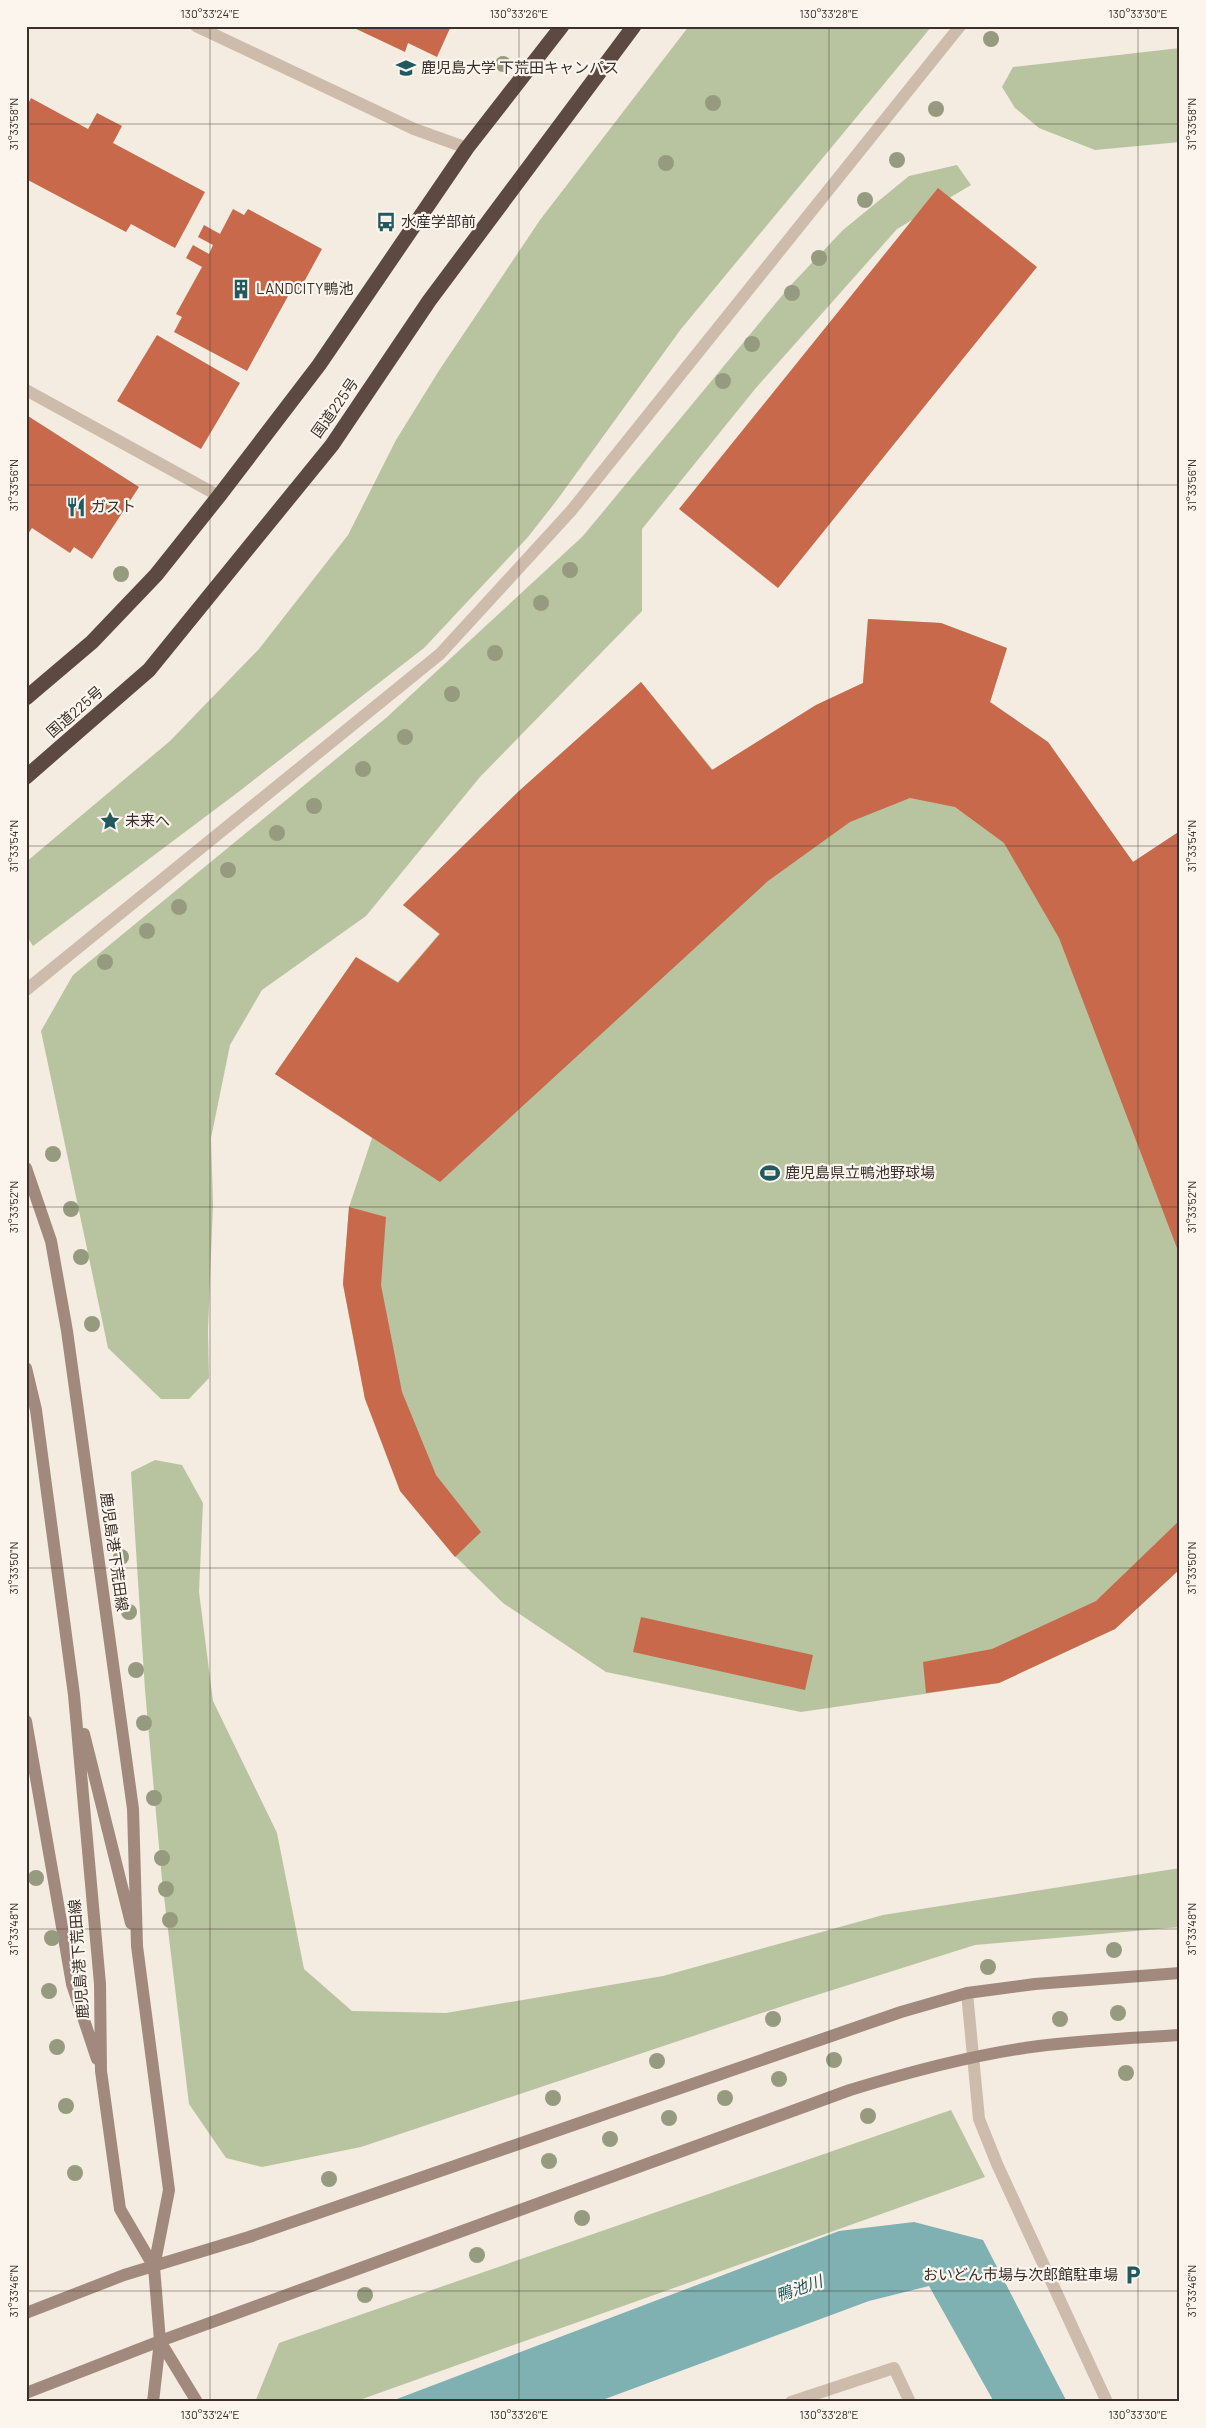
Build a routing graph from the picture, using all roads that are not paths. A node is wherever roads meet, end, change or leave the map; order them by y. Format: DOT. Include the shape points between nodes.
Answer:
graph roads {
  1 [pos="196,26"];
  2 [pos="562,26"];
  3 [pos="634,26"];
  4 [pos="960,26"];
  5 [pos="468,148"];
  6 [pos="26,390"];
  7 [pos="219,496"];
  8 [pos="26,698"];
  9 [pos="26,777"];
  10 [pos="26,990"];
  11 [pos="26,1168"];
  12 [pos="26,1368"];
  13 [pos="74,1695"];
  14 [pos="26,1721"];
  15 [pos="137,1946"];
  16 [pos="1180,1973"];
  17 [pos="967,1993"];
  18 [pos="1180,2035"];
  19 [pos="973,2057"];
  20 [pos="101,2071"];
  21 [pos="154,2267"];
  22 [pos="26,2313"];
  23 [pos="160,2341"];
  24 [pos="26,2393"];
  25 [pos="153,2402"];
  26 [pos="197,2402"];
  27 [pos="792,2402"];
  28 [pos="910,2402"];
  29 [pos="1107,2402"];
  1 -- 5 [label="street" via="414,129"];
  2 -- 5 [label="highway"];
  3 -- 9 [label="highway, 国道225号" via="429,301 320,460 149,670"];
  4 -- 10 [label="street" via="571,511 440,654"];
  5 -- 7 [label="highway" via="319,365"];
  6 -- 7 [label="street"];
  7 -- 8 [label="highway" via="143,588 92,642"];
  11 -- 15 [label="main road, 鹿児島港下荒田線" via="51,1241 67,1331 133,1809"];
  12 -- 13 [label="main road, 鹿児島港下荒田線" via="36,1410"];
  13 -- 15 [label="main road, 鹿児島港下荒田線"];
  13 -- 20 [label="main road, 鹿児島港下荒田線" via="100,1984"];
  14 -- 20 [label="main road, 鹿児島港下荒田線" via="72,1984"];
  15 -- 21 [label="main road, 鹿児島港下荒田線" via="169,2190"];
  16 -- 17 [label="main road" via="1035,1984"];
  17 -- 19 [label="street"];
  17 -- 21 [label="main road" via="834,2034"];
  18 -- 19 [label="main road" via="1039,2046"];
  19 -- 23 [label="main road" via="850,2090"];
  19 -- 29 [label="street" via="979,2120"];
  20 -- 21 [label="main road, 鹿児島港下荒田線" via="120,2208"];
  21 -- 22 [label="main road" via="124,2275"];
  21 -- 23 [label="main road, 鹿児島港下荒田線"];
  23 -- 24 [label="main road"];
  23 -- 25 [label="main road, 鹿児島港下荒田線"];
  23 -- 26 [label="main road, 鹿児島港下荒田線"];
  27 -- 28 [label="street" via="894,2368"];
}
